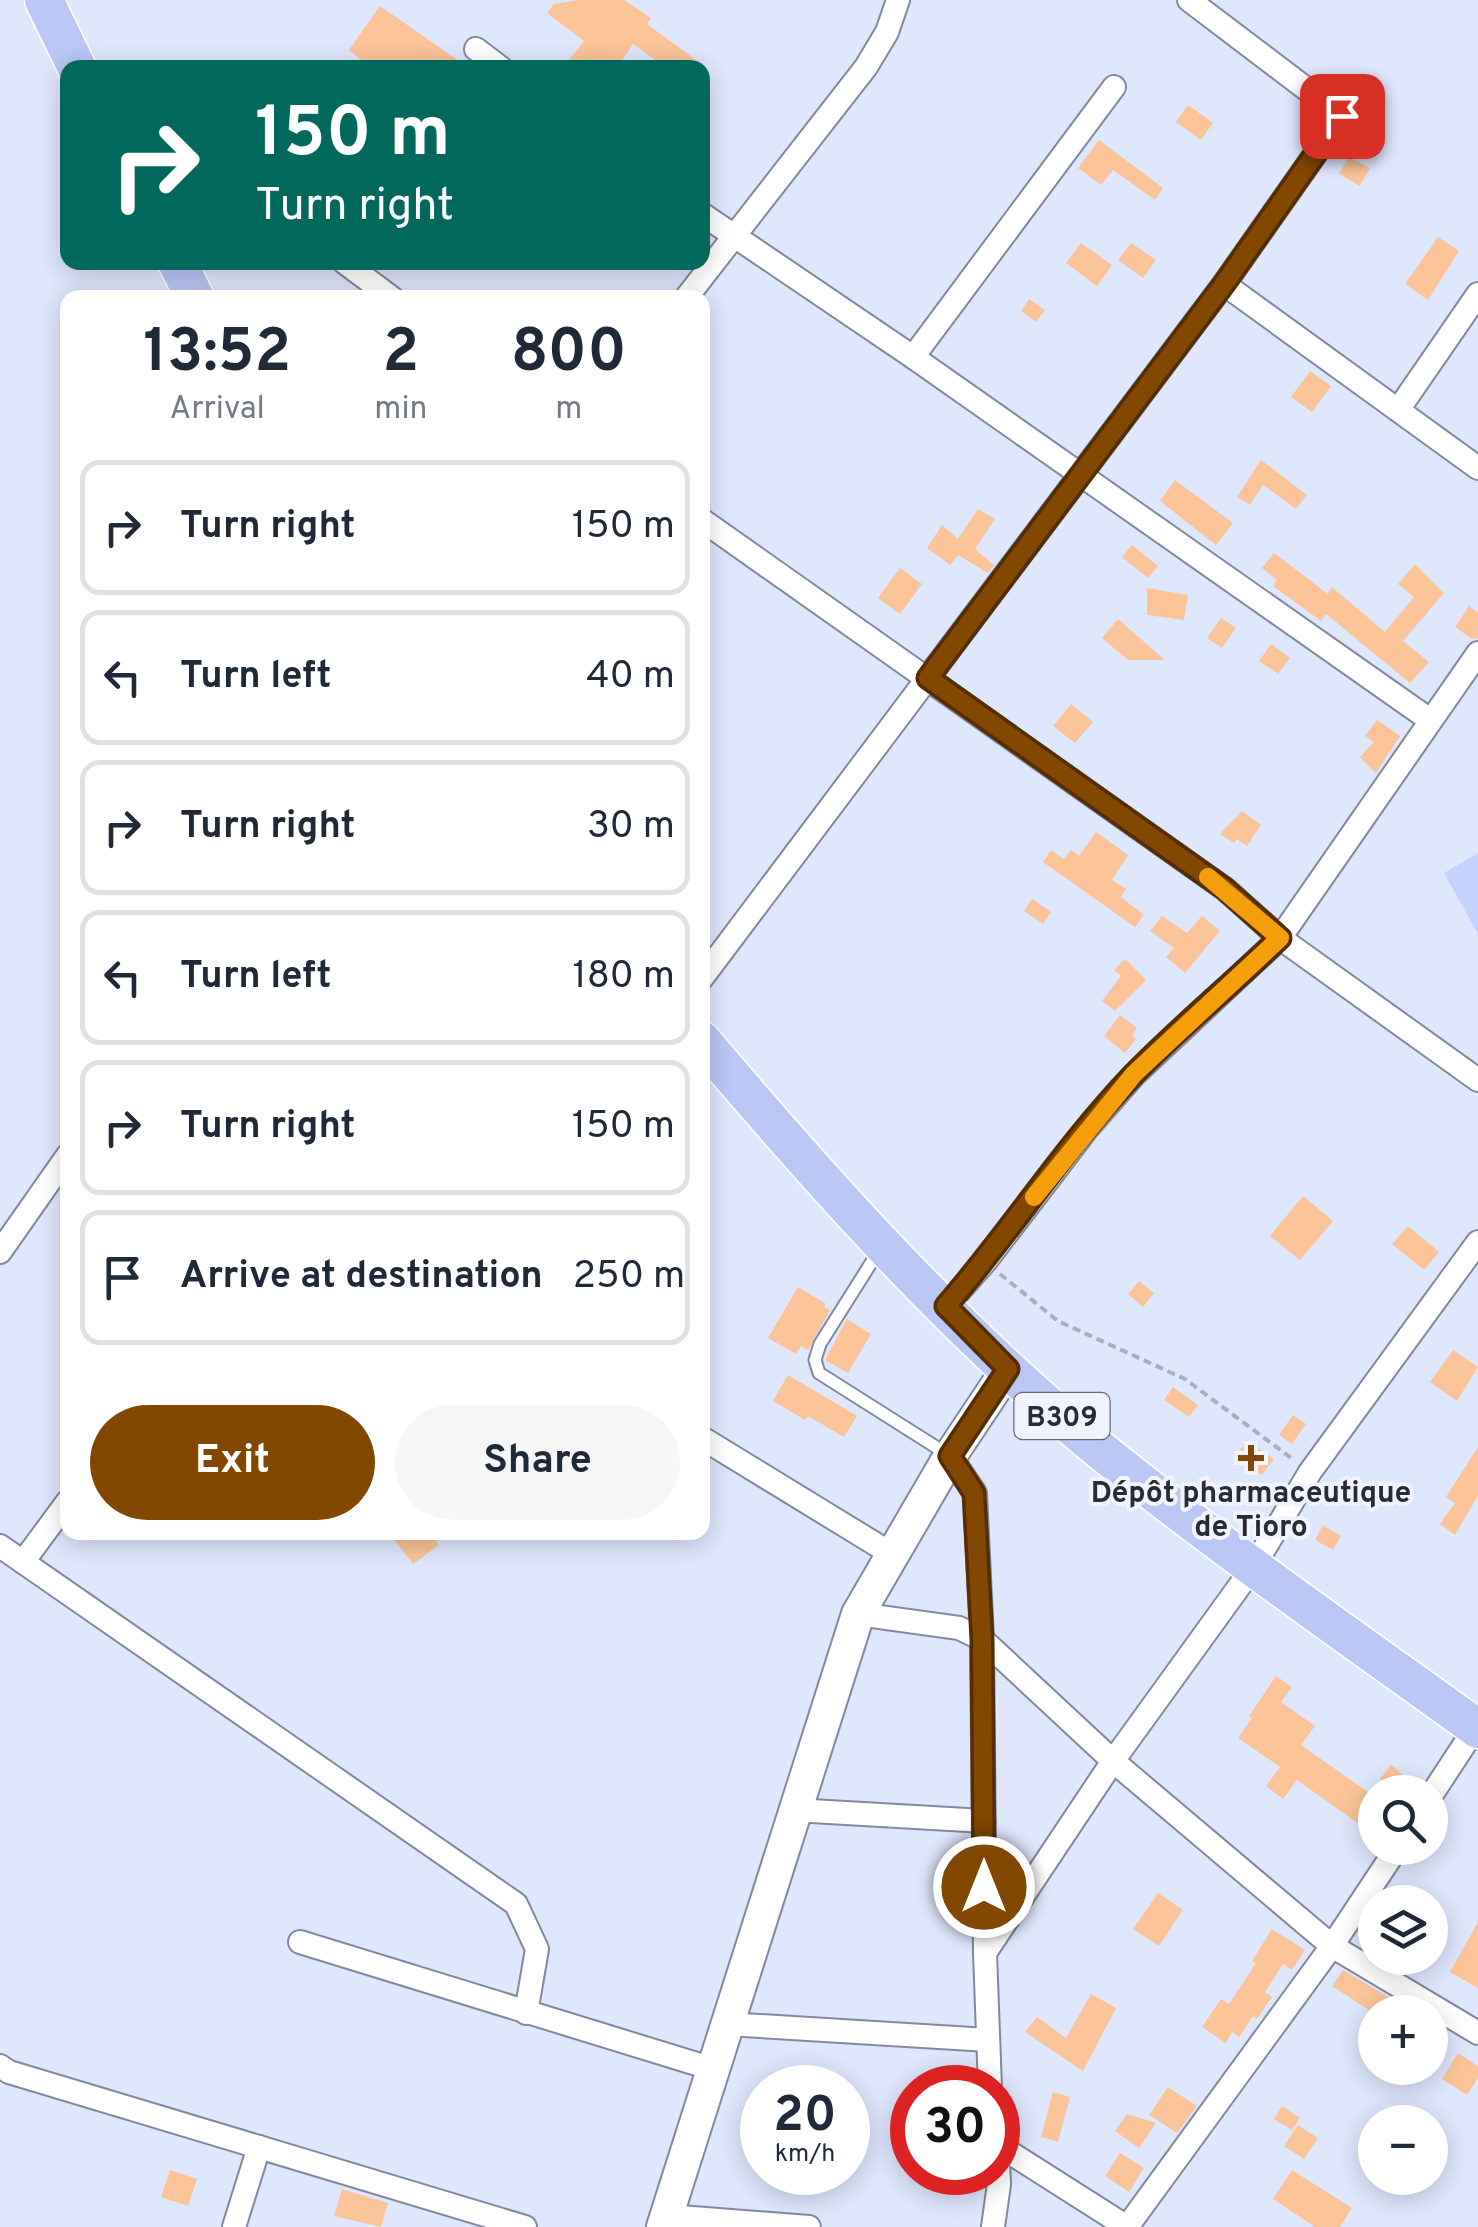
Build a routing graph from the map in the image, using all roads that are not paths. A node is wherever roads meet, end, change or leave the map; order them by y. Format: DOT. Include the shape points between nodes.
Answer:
graph roads {
  1 [pos="44,0"];
  2 [pos="898,0"];
  3 [pos="1188,0"];
  4 [pos="476,49"];
  5 [pos="72,60"];
  6 [pos="490,60"];
  7 [pos="1114,87"];
  8 [pos="710,220"];
  9 [pos="732,235"];
  10 [pos="710,265"];
  11 [pos="355,270"];
  12 [pos="1224,284"];
  13 [pos="381,290"];
  14 [pos="1478,294"];
  15 [pos="913,356"];
  16 [pos="1398,410"];
  17 [pos="1478,468"];
  18 [pos="1081,474"];
  19 [pos="710,526"];
  20 [pos="1478,653"];
  21 [pos="928,678"];
  22 [pos="1430,720"];
  23 [pos="1280,938"];
  24 [pos="710,967"];
  25 [pos="710,1050"];
  26 [pos="1478,1080"];
  27 [pos="60,1166"];
  28 [pos="1478,1242"];
  29 [pos="883,1244"];
  30 [pos="0,1252"];
  31 [pos="946,1306"];
  32 [pos="1008,1369"];
  33 [pos="710,1443"];
  34 [pos="950,1456"];
  35 [pos="60,1512"];
  36 [pos="0,1546"];
  37 [pos="890,1553"];
  38 [pos="23,1562"];
  39 [pos="1254,1566"];
  40 [pos="858,1614"];
  41 [pos="982,1639"];
  42 [pos="1477,1727"];
  43 [pos="1113,1761"];
  44 [pos="1444,1775"];
  45 [pos="794,1810"];
  46 [pos="984,1821"];
  47 [pos="1385,1865"];
  48 [pos="300,1942"];
  49 [pos="1332,1946"];
  50 [pos="984,1952"];
  51 [pos="526,2012"];
  52 [pos="727,2024"];
  53 [pos="1478,2033"];
  54 [pos="988,2040"];
  55 [pos="989,2065"];
  56 [pos="0,2066"];
  57 [pos="713,2069"];
  58 [pos="259,2147"];
  59 [pos="1020,2159"];
  60 [pos="997,2195"];
  61 [pos="665,2221"];
  62 [pos="234,2227"];
  63 [pos="526,2227"];
  64 [pos="809,2227"];
  65 [pos="993,2227"];
  66 [pos="1127,2227"];
  1 -- 5 [label="main road"];
  2 -- 9 [label="street" via="866,67"];
  3 -- 12 [label="street" via="1342,116"];
  4 -- 6 [label="street"];
  7 -- 15 [label="street"];
  8 -- 9 [label="street"];
  9 -- 10 [label="street"];
  9 -- 15 [label="street"];
  11 -- 13 [label="street"];
  12 -- 16 [label="street"];
  12 -- 18 [label="street"];
  14 -- 16 [label="street"];
  15 -- 18 [label="street"];
  16 -- 17 [label="street"];
  18 -- 21 [label="street"];
  18 -- 22 [label="street"];
  19 -- 21 [label="street"];
  20 -- 22 [label="street"];
  21 -- 23 [label="street" via="1225,889"];
  21 -- 24 [label="street"];
  22 -- 23 [label="street"];
  23 -- 26 [label="street"];
  23 -- 31 [label="street" via="1134,1074"];
  25 -- 29 [label="main road, B309"];
  27 -- 30 [label="street"];
  28 -- 39 [label="street" via="1310,1472"];
  29 -- 31 [label="main road, B309"];
  29 -- 34 [label="lane" via="820,1344 819,1373"];
  31 -- 32 [label="main road, B309"];
  32 -- 34 [label="main road"];
  32 -- 39 [label="main road, B309" via="1104,1453"];
  33 -- 37 [label="street"];
  34 -- 37 [label="main road"];
  34 -- 41 [label="street" via="974,1493"];
  35 -- 38 [label="street"];
  36 -- 38 [label="street"];
  37 -- 40 [label="main road"];
  38 -- 51 [label="street" via="516,1904 538,1949"];
  39 -- 42 [label="main road, B309"];
  39 -- 43 [label="street"];
  40 -- 41 [label="street" via="959,1628"];
  40 -- 45 [label="main road"];
  41 -- 43 [label="street"];
  41 -- 46 [label="street"];
  42 -- 44 [label="street"];
  43 -- 49 [label="street"];
  43 -- 50 [label="street"];
  45 -- 46 [label="street"];
  45 -- 52 [label="main road"];
  46 -- 50 [label="street"];
  47 -- 49 [label="street"];
  48 -- 51 [label="street"];
  49 -- 53 [label="street"];
  49 -- 66 [label="street"];
  50 -- 54 [label="street"];
  51 -- 57 [label="street"];
  52 -- 54 [label="street"];
  52 -- 57 [label="main road"];
  54 -- 55 [label="street"];
  56 -- 58 [label="street"];
  57 -- 61 [label="main road"];
  58 -- 62 [label="street"];
  58 -- 63 [label="street"];
  59 -- 66 [label="street"];
  60 -- 65 [label="street"];
  61 -- 64 [label="street"];
}
